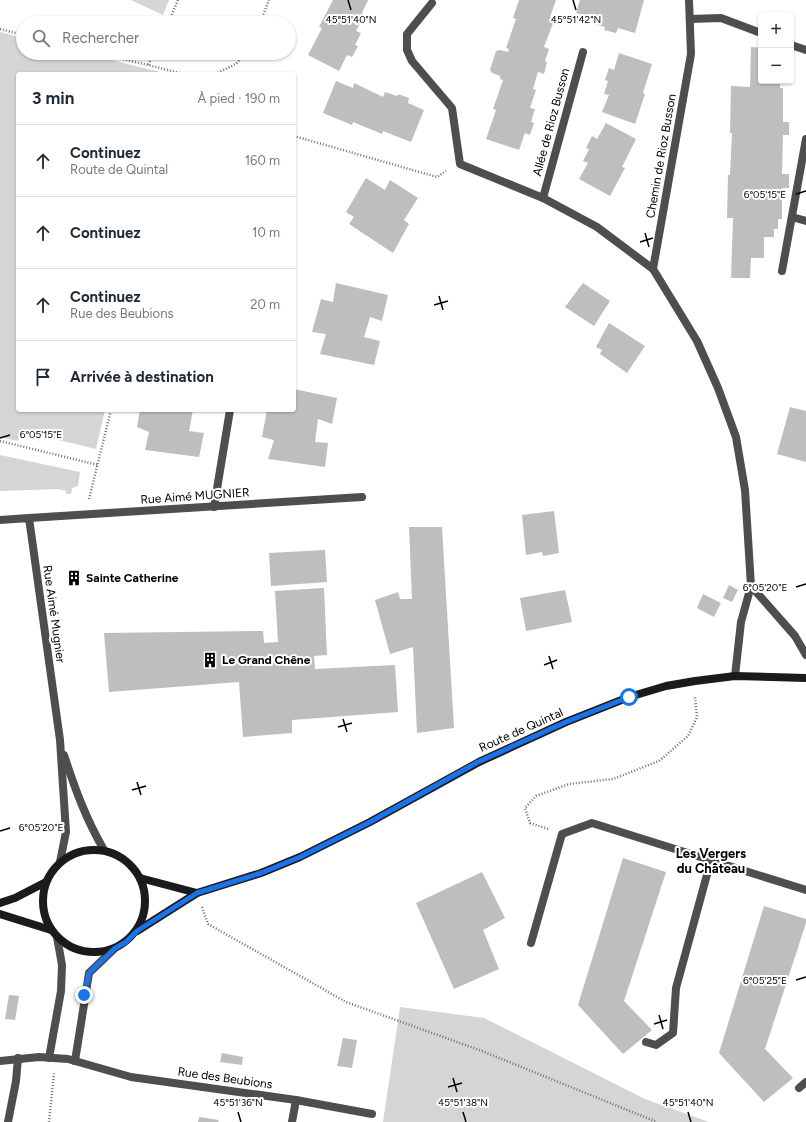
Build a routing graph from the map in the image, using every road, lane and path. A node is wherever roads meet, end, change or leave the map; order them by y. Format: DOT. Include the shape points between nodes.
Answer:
graph roads {
  1 [pos="178,0"];
  2 [pos="269,0"];
  3 [pos="689,0"];
  4 [pos="432,3"];
  5 [pos="171,16"];
  6 [pos="263,16"];
  7 [pos="690,18"];
  8 [pos="0,29"];
  9 [pos="758,32"];
  10 [pos="16,33"];
  11 [pos="794,45"];
  12 [pos="806,50"];
  13 [pos="583,52"];
  14 [pos="127,60"];
  15 [pos="150,60"];
  16 [pos="239,60"];
  17 [pos="148,65"];
  18 [pos="176,72"];
  19 [pos="219,72"];
  20 [pos="296,137"];
  21 [pos="806,139"];
  22 [pos="460,164"];
  23 [pos="543,198"];
  24 [pos="792,217"];
  25 [pos="806,220"];
  26 [pos="653,269"];
  27 [pos="782,271"];
  28 [pos="111,412"];
  29 [pos="230,412"];
  30 [pos="0,441"];
  31 [pos="98,465"];
  32 [pos="90,496"];
  33 [pos="362,497"];
  34 [pos="214,507"];
  35 [pos="29,518"];
  36 [pos="0,520"];
  37 [pos="751,586"];
  38 [pos="806,655"];
  39 [pos="735,676"];
  40 [pos="806,678"];
  41 [pos="695,696"];
  42 [pos="60,740"];
  43 [pos="562,834"];
  44 [pos="104,850"];
  45 [pos="711,860"];
  46 [pos="60,862"];
  47 [pos="140,878"];
  48 [pos="46,882"];
  49 [pos="806,890"];
  50 [pos="197,893"];
  51 [pos="0,903"];
  52 [pos="204,911"];
  53 [pos="0,914"];
  54 [pos="51,930"];
  55 [pos="137,931"];
  56 [pos="57,937"];
  57 [pos="531,943"];
  58 [pos="114,949"];
  59 [pos="646,1042"];
  60 [pos="18,1058"];
  61 [pos="52,1058"];
  62 [pos="0,1061"];
  63 [pos="75,1061"];
  64 [pos="806,1082"];
  65 [pos="799,1088"];
  66 [pos="296,1100"];
  67 [pos="372,1114"];
  68 [pos="8,1122"];
  69 [pos="49,1122"];
  70 [pos="292,1122"];
  71 [pos="657,1122"];
  1 -- 5 [label="path"];
  2 -- 6 [label="path"];
  3 -- 7 [label="street, Chemin de Rioz Busson"];
  4 -- 22 [label="street" via="407,34 407,50 412,61 452,108"];
  7 -- 9 [label="street" via="721,18"];
  7 -- 26 [label="street, Chemin de Rioz Busson" via="691,54"];
  8 -- 10 [label="path"];
  11 -- 12 [label="street"];
  13 -- 23 [label="street, Allée de Rioz Busson"];
  14 -- 17 [label="path"];
  15 -- 17 [label="path"];
  16 -- 19 [label="path"];
  17 -- 18 [label="path"];
  20 -- 22 [label="path" via="437,177"];
  21 -- 24 [label="street"];
  22 -- 23 [label="street, Allée de Rioz Busson"];
  23 -- 26 [label="street, Allée de Rioz Busson" via="597,227"];
  24 -- 25 [label="street"];
  24 -- 27 [label="street"];
  26 -- 37 [label="street" via="697,341 736,438 745,490"];
  28 -- 31 [label="path"];
  29 -- 34 [label="street"];
  30 -- 31 [label="path"];
  31 -- 32 [label="path"];
  33 -- 34 [label="street, Rue Aimé MUGNIER"];
  34 -- 35 [label="street, Rue Aimé MUGNIER"];
  35 -- 36 [label="street"];
  35 -- 42 [label="street, Rue Aimé Mugnier"];
  37 -- 38 [label="street" via="795,636"];
  37 -- 39 [label="street" via="741,622"];
  39 -- 40 [label="street, Route de Quintal"];
  39 -- 50 [label="street, Route de Quintal" via="666,686 629,697 478,762 326,845 261,873"];
  41 -- 43 [label="path" via="696,717 688,736 659,760 613,779 570,784 536,796 525,808 530,823"];
  42 -- 44 [label="street, Rue Aimé Mugnier" via="78,800"];
  42 -- 46 [label="street, Rue Aimé Mugnier" via="66,832"];
  43 -- 45 [label="street" via="592,823"];
  43 -- 57 [label="street"];
  44 -- 46 [label="street" via="81,851"];
  44 -- 47 [label="street" via="131,865"];
  45 -- 49 [label="street"];
  45 -- 59 [label="street" via="676,988 673,1033 656,1045"];
  46 -- 48 [label="street"];
  47 -- 50 [label="street"];
  47 -- 55 [label="street" via="145,891 146,905"];
  48 -- 51 [label="street"];
  48 -- 54 [label="street" via="44,915"];
  50 -- 55 [label="street, Route de Quintal"];
  52 -- 71 [label="path" via="208,924 346,1002 482,1051"];
  53 -- 54 [label="street"];
  54 -- 56 [label="street"];
  55 -- 58 [label="street"];
  56 -- 58 [label="street" via="69,947 84,952 99,953"];
  56 -- 61 [label="street" via="62,965 61,991"];
  58 -- 63 [label="street" via="89,973"];
  60 -- 61 [label="street, Rue des Beubions"];
  60 -- 62 [label="street, Rue des Beubions"];
  60 -- 68 [label="street"];
  61 -- 63 [label="street, Rue des Beubions"];
  61 -- 69 [label="path"];
  63 -- 66 [label="street, Rue des Beubions" via="131,1077"];
  64 -- 65 [label="street"];
  66 -- 67 [label="street, Rue des Beubions"];
  66 -- 70 [label="street"];
}
